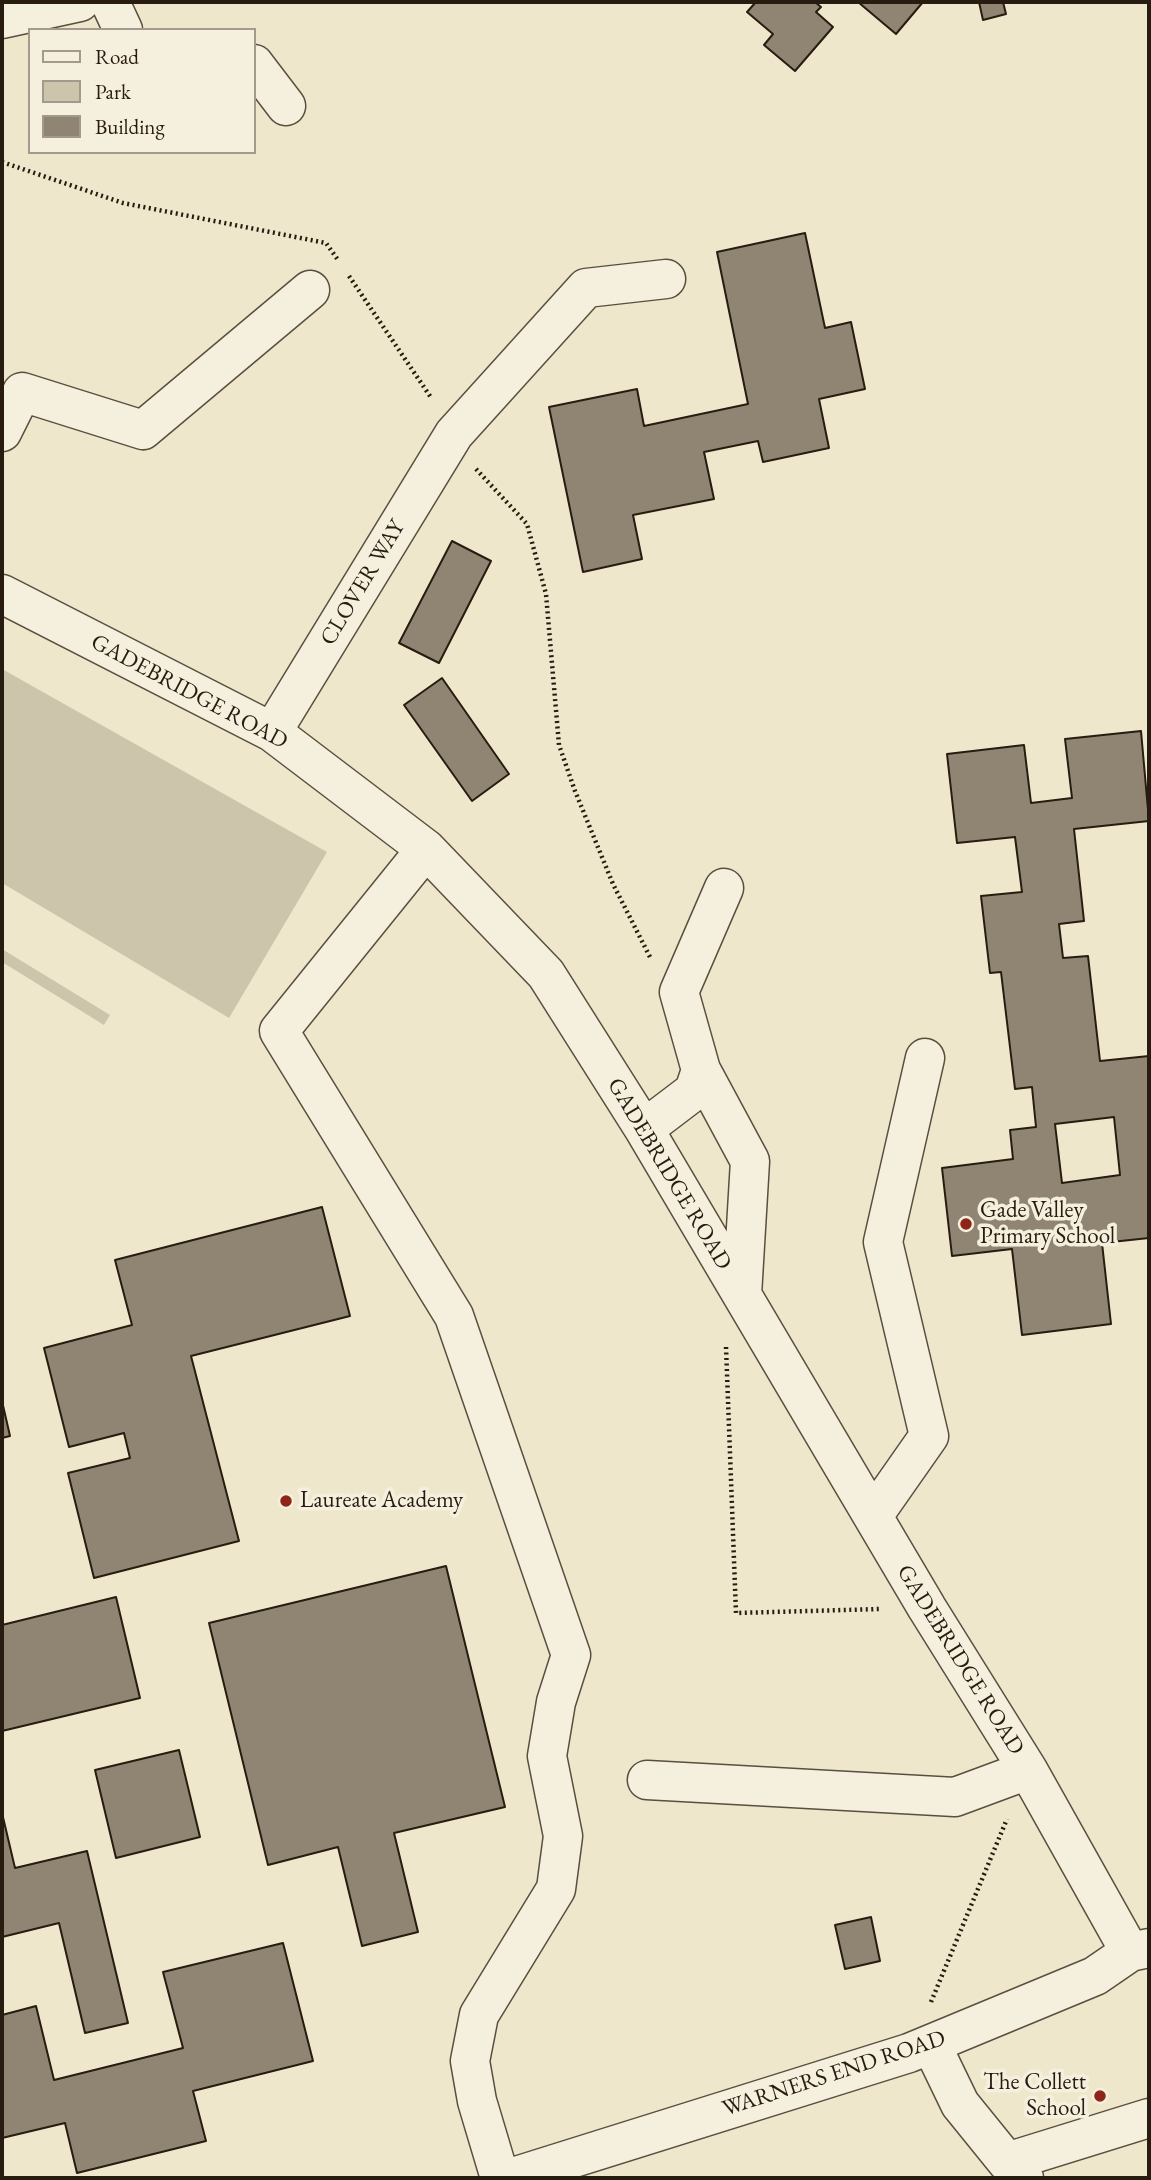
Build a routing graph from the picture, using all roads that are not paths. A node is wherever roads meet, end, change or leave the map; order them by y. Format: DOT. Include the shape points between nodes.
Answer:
graph roads {
  1 [pos="80,2"];
  2 [pos="110,2"];
  3 [pos="2,19"];
  4 [pos="121,28"];
  5 [pos="256,67"];
  6 [pos="286,106"];
  7 [pos="666,279"];
  8 [pos="310,290"];
  9 [pos="2,432"];
  10 [pos="2,594"];
  11 [pos="272,732"];
  12 [pos="426,849"];
  13 [pos="724,888"];
  14 [pos="925,1058"];
  15 [pos="701,1070"];
  16 [pos="644,1129"];
  17 [pos="744,1297"];
  18 [pos="873,1516"];
  19 [pos="1028,1770"];
  20 [pos="647,1780"];
  21 [pos="1140,1950"];
  22 [pos="920,2049"];
  23 [pos="1149,2118"];
  24 [pos="1016,2170"];
  25 [pos="500,2178"];
  26 [pos="510,2178"];
  1 -- 3 [label="street"];
  2 -- 4 [label="street"];
  5 -- 6 [label="street"];
  7 -- 11 [label="street, CLOVER WAY" via="586,288 454,433"];
  8 -- 9 [label="street" via="142,430 22,392"];
  10 -- 11 [label="street, GADEBRIDGE ROAD"];
  11 -- 12 [label="street, GADEBRIDGE ROAD"];
  12 -- 16 [label="street, GADEBRIDGE ROAD" via="546,974"];
  12 -- 25 [label="street" via="279,1031 454,1316 571,1655 556,1702 547,1756 563,1836 556,1889 479,2015 470,2061"];
  13 -- 15 [label="street" via="679,992"];
  14 -- 18 [label="street" via="883,1242 929,1436"];
  15 -- 16 [label="street" via="694,1091"];
  15 -- 17 [label="street" via="750,1161"];
  16 -- 17 [label="street, GADEBRIDGE ROAD"];
  17 -- 18 [label="street, GADEBRIDGE ROAD"];
  18 -- 19 [label="street, GADEBRIDGE ROAD"];
  19 -- 20 [label="street" via="955,1797"];
  19 -- 21 [label="street, GADEBRIDGE ROAD"];
  21 -- 22 [label="street, WARNERS END ROAD" via="1095,1976"];
  22 -- 24 [label="street"];
  22 -- 26 [label="street, WARNERS END ROAD"];
  23 -- 24 [label="street"];
}
